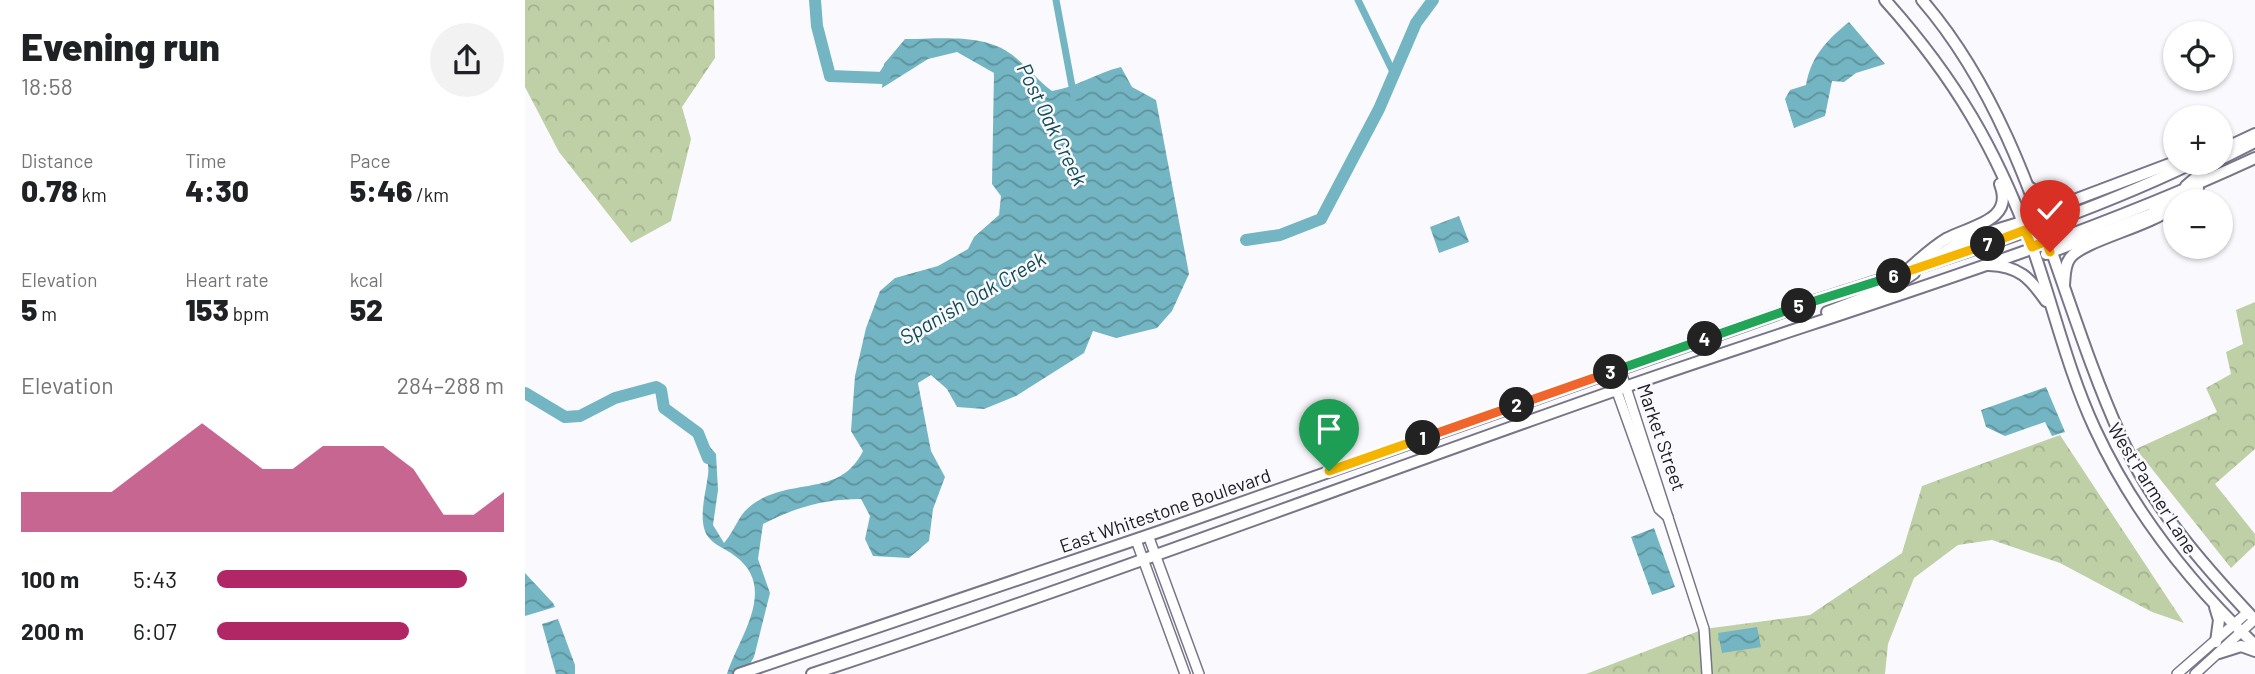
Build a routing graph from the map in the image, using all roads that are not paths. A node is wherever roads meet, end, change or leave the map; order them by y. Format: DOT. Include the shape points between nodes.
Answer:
graph roads {
  1 [pos="1885,0"];
  2 [pos="1922,0"];
  3 [pos="2255,134"];
  4 [pos="2255,142"];
  5 [pos="2233,144"];
  6 [pos="2233,153"];
  7 [pos="1994,155"];
  8 [pos="2255,158"];
  9 [pos="2163,167"];
  10 [pos="2164,175"];
  11 [pos="2201,175"];
  12 [pos="2027,184"];
  13 [pos="2188,189"];
  14 [pos="2192,189"];
  15 [pos="2031,197"];
  16 [pos="2163,203"];
  17 [pos="2163,214"];
  18 [pos="2041,225"];
  19 [pos="2024,226"];
  20 [pos="2032,247"];
  21 [pos="2048,247"];
  22 [pos="2038,263"];
  23 [pos="1983,265"];
  24 [pos="1919,269"];
  25 [pos="1902,274"];
  26 [pos="2064,292"];
  27 [pos="2053,311"];
  28 [pos="1742,347"];
  29 [pos="1615,371"];
  30 [pos="1621,388"];
  31 [pos="1148,536"];
  32 [pos="1136,540"];
  33 [pos="1155,554"];
  34 [pos="1143,559"];
  35 [pos="2214,604"];
  36 [pos="2252,618"];
  37 [pos="2238,628"];
  38 [pos="2255,645"];
  39 [pos="2217,648"];
  40 [pos="2255,651"];
  41 [pos="739,674"];
  42 [pos="812,674"];
  43 [pos="1185,674"];
  44 [pos="1199,674"];
  45 [pos="1707,674"];
  46 [pos="2177,674"];
  47 [pos="2195,674"];
  1 -- 7 [label="main road" via="1933,58"];
  2 -- 12 [label="main road, West Parmer Lane" via="1980,84"];
  3 -- 5 [label="main road"];
  4 -- 6 [label="main road"];
  7 -- 19 [label="main road, West Parmer Lane"];
  7 -- 25 [label="main road" via="2003,192 2001,210 1993,219 1939,243"];
  8 -- 14 [label="main road, East Whitestone Boulevard"];
  9 -- 12 [label="main road" via="2069,202 2049,201"];
  10 -- 18 [label="main road"];
  11 -- 13 [label="main road"];
  12 -- 15 [label="main road, West Parmer Lane"];
  15 -- 18 [label="main road, West Parmer Lane"];
  15 -- 19 [label="main road"];
  16 -- 21 [label="main road, East Whitestone Boulevard"];
  17 -- 26 [label="main road" via="2082,248 2067,264"];
  18 -- 19 [label="main road"];
  18 -- 21 [label="main road, West Parmer Lane"];
  19 -- 20 [label="main road, West Parmer Lane"];
  19 -- 24 [label="main road" via="1947,248"];
  20 -- 21 [label="main road, East Whitestone Boulevard"];
  20 -- 22 [label="main road, West Parmer Lane"];
  20 -- 23 [label="main road, East Whitestone Boulevard"];
  21 -- 22 [label="main road"];
  21 -- 26 [label="main road, West Parmer Lane"];
  22 -- 27 [label="main road, West Parmer Lane"];
  23 -- 27 [label="main road" via="2010,267 2025,274"];
  23 -- 28 [label="main road, East Whitestone Boulevard"];
  24 -- 25 [label="main road, East Whitestone Boulevard"];
  24 -- 28 [label="main road" via="1895,286 1753,338"];
  25 -- 29 [label="main road, East Whitestone Boulevard"];
  26 -- 36 [label="main road, West Parmer Lane" via="2110,412 2143,480 2171,523"];
  27 -- 35 [label="main road, West Parmer Lane" via="2080,394 2109,455 2166,547"];
  28 -- 30 [label="main road, East Whitestone Boulevard"];
  29 -- 30 [label="street, Market Street"];
  29 -- 31 [label="main road, East Whitestone Boulevard"];
  30 -- 33 [label="main road, East Whitestone Boulevard"];
  30 -- 45 [label="street, Market Street" via="1705,629"];
  31 -- 32 [label="main road, East Whitestone Boulevard"];
  31 -- 33 [label="street"];
  32 -- 34 [label="street"];
  32 -- 41 [label="main road, East Whitestone Boulevard"];
  33 -- 34 [label="main road, East Whitestone Boulevard"];
  33 -- 44 [label="street"];
  34 -- 42 [label="main road, East Whitestone Boulevard"];
  34 -- 43 [label="street"];
  35 -- 37 [label="main road, West Parmer Lane"];
  35 -- 39 [label="main road" via="2219,620"];
  36 -- 37 [label="street"];
  37 -- 38 [label="main road, West Parmer Lane"];
  37 -- 39 [label="street"];
  39 -- 40 [label="main road" via="2241,646"];
  39 -- 46 [label="street"];
  39 -- 47 [label="street"];
}
